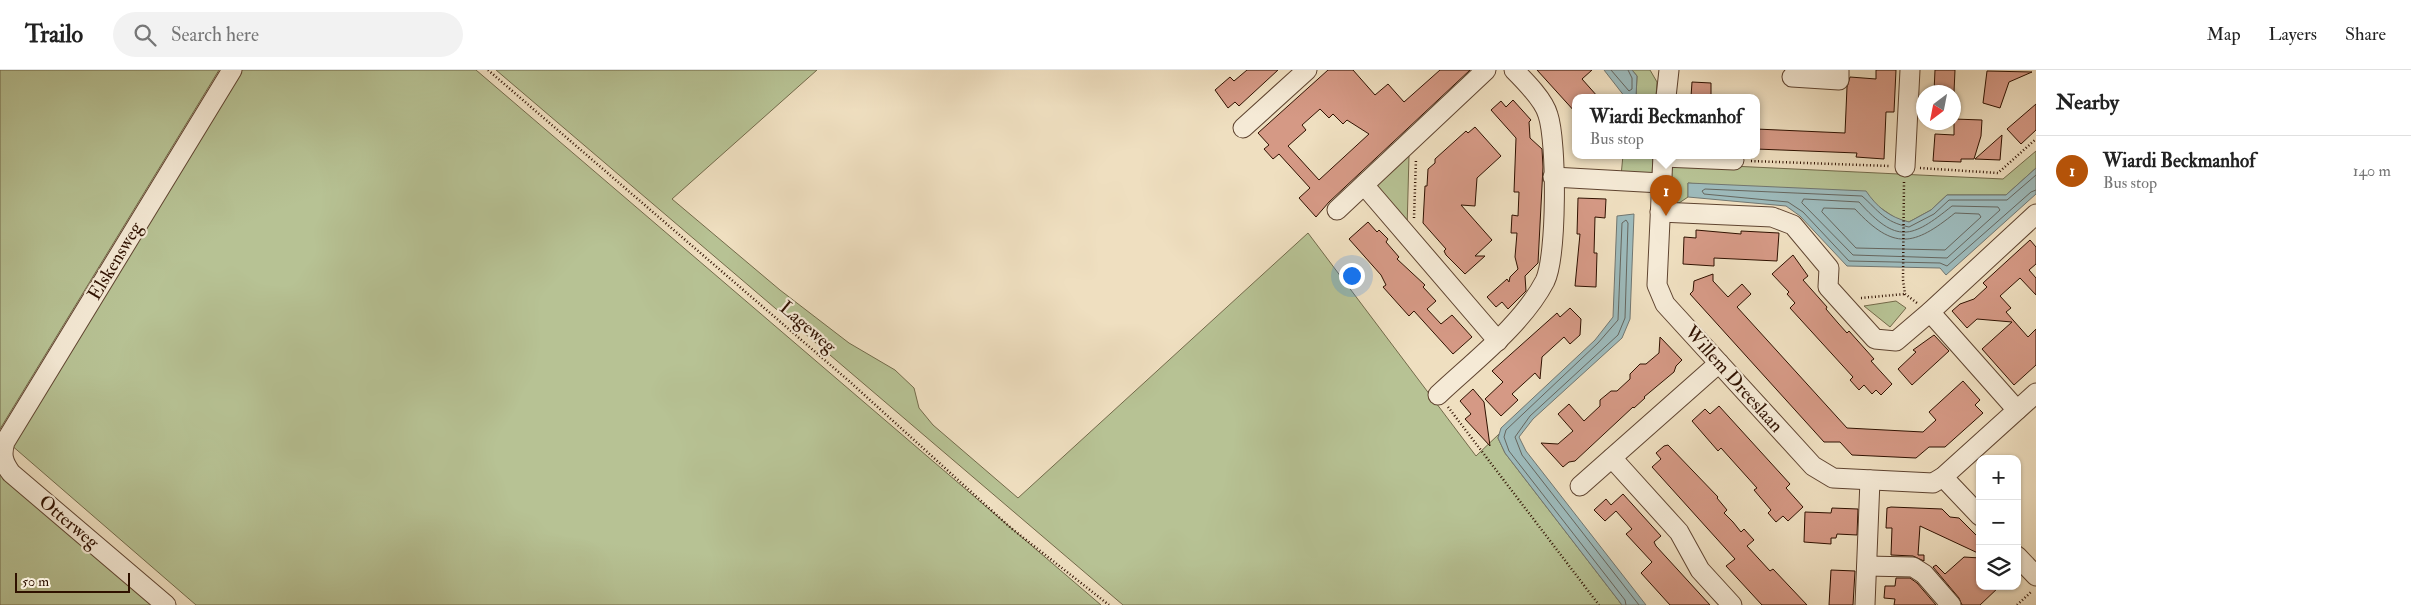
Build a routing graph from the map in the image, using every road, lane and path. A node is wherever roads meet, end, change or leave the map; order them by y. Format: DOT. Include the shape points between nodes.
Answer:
graph roads {
  1 [pos="232,70"];
  2 [pos="488,70"];
  3 [pos="1306,70"];
  4 [pos="1486,70"];
  5 [pos="1514,70"];
  6 [pos="1669,70"];
  7 [pos="1839,70"];
  8 [pos="1910,70"];
  9 [pos="1792,77"];
  10 [pos="1666,94"];
  11 [pos="1243,128"];
  12 [pos="1416,135"];
  13 [pos="1663,159"];
  14 [pos="1716,159"];
  15 [pos="1734,160"];
  16 [pos="1905,167"];
  17 [pos="1553,177"];
  18 [pos="1661,183"];
  19 [pos="1364,185"];
  20 [pos="1337,210"];
  21 [pos="1660,212"];
  22 [pos="2036,214"];
  23 [pos="1413,244"];
  24 [pos="1905,294"];
  25 [pos="1885,297"];
  26 [pos="1930,312"];
  27 [pos="1498,341"];
  28 [pos="1719,363"];
  29 [pos="2036,393"];
  30 [pos="1438,395"];
  31 [pos="2017,410"];
  32 [pos="2,454"];
  33 [pos="1612,458"];
  34 [pos="1943,477"];
  35 [pos="1870,480"];
  36 [pos="1580,486"];
  37 [pos="1976,512"];
  38 [pos="2021,560"];
  39 [pos="1867,566"];
  40 [pos="2036,576"];
  41 [pos="2036,588"];
  42 [pos="166,605"];
  43 [pos="1109,605"];
  44 [pos="1598,605"];
  45 [pos="1732,605"];
  46 [pos="1865,605"];
  47 [pos="1951,605"];
  48 [pos="2017,605"];
  1 -- 32 [label="street, Elskensweg" via="5,442"];
  2 -- 43 [label="path, Lageweg" via="849,381 1011,528"];
  3 -- 11 [label="street"];
  4 -- 12 [label="street"];
  5 -- 17 [label="street" via="1548,114"];
  6 -- 10 [label="street"];
  7 -- 9 [label="street" via="1838,80"];
  8 -- 16 [label="street"];
  12 -- 19 [label="street"];
  12 -- 23 [label="path"];
  13 -- 18 [label="street, Willem Dreeslaan"];
  14 -- 15 [label="street"];
  16 -- 24 [label="path" via="1902,216"];
  17 -- 18 [label="street"];
  17 -- 27 [label="street" via="1552,254 1545,280"];
  18 -- 21 [label="street, Willem Dreeslaan"];
  19 -- 20 [label="street"];
  19 -- 23 [label="street"];
  21 -- 26 [label="street" via="1772,218 1793,225 1829,268 1828,287 1875,339 1896,341"];
  21 -- 28 [label="street, Willem Dreeslaan" via="1657,285 1665,304"];
  22 -- 26 [label="street"];
  23 -- 27 [label="street"];
  24 -- 25 [label="path"];
  24 -- 26 [label="path"];
  26 -- 31 [label="street"];
  27 -- 30 [label="street"];
  28 -- 33 [label="street"];
  28 -- 35 [label="street, Willem Dreeslaan" via="1813,466 1833,478"];
  29 -- 31 [label="street, Willem Dreeslaan"];
  30 -- 44 [label="path"];
  31 -- 34 [label="street, Willem Dreeslaan"];
  32 -- 42 [label="street, Otterweg" via="11,474"];
  33 -- 36 [label="street"];
  33 -- 45 [label="street" via="1679,532 1700,570"];
  34 -- 35 [label="street, Willem Dreeslaan" via="1933,483"];
  34 -- 37 [label="street"];
  35 -- 39 [label="street"];
  38 -- 40 [label="street"];
  39 -- 46 [label="street"];
  39 -- 47 [label="street" via="1913,567 1924,574"];
  41 -- 48 [label="path"];
}
